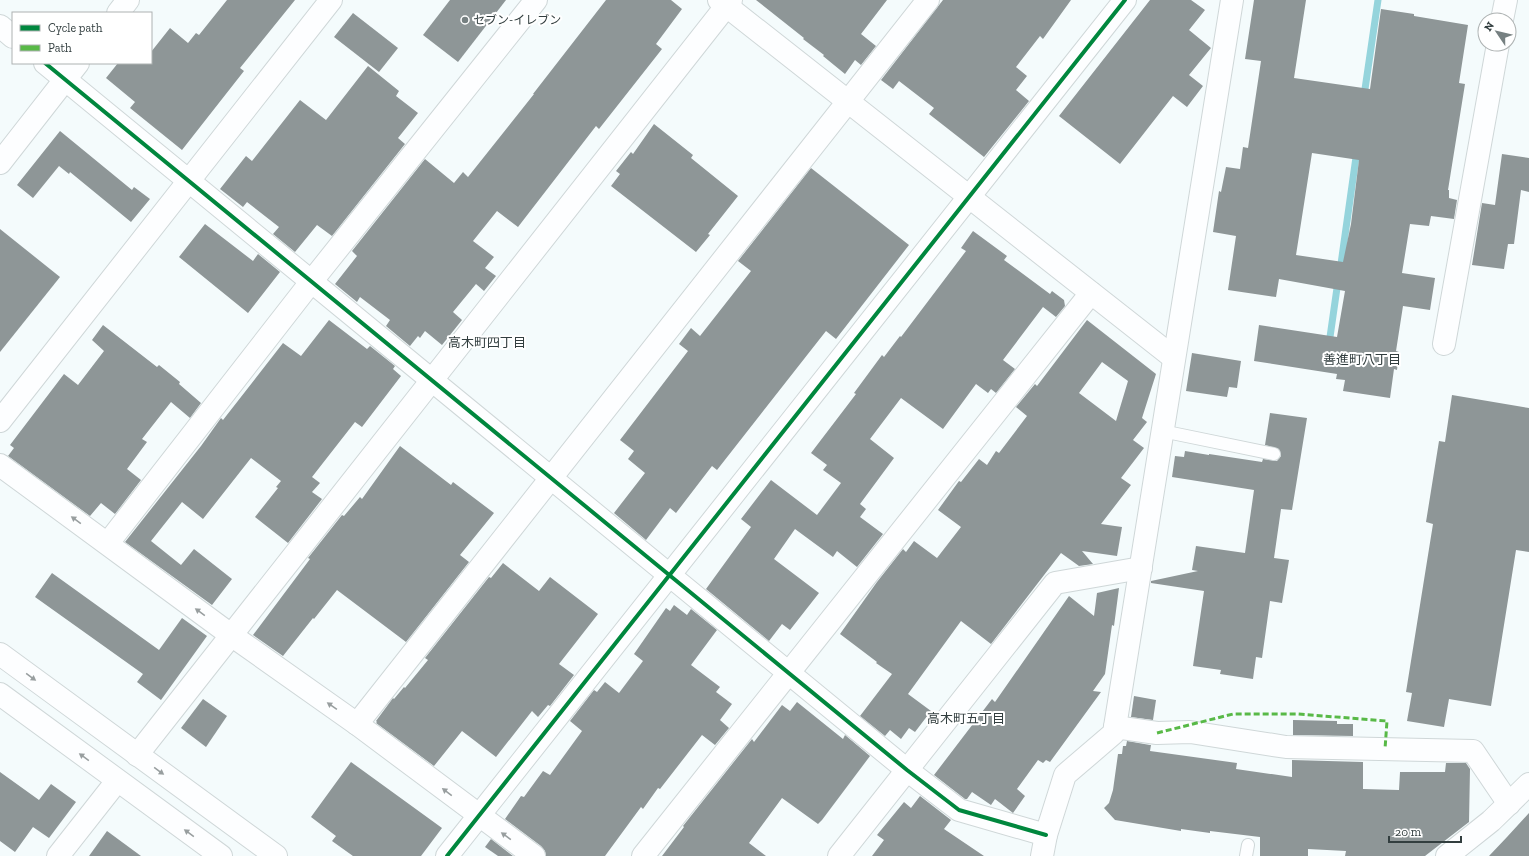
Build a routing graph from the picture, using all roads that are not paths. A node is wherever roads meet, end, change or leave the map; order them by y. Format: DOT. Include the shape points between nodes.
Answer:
graph roads {
  1 [pos="128,0"];
  2 [pos="331,0"];
  3 [pos="536,0"];
  4 [pos="928,0"];
  5 [pos="1125,0"];
  6 [pos="1232,0"];
  7 [pos="1506,0"];
  8 [pos="726,2"];
  9 [pos="119,12"];
  10 [pos="1504,12"];
  11 [pos="0,26"];
  12 [pos="12,36"];
  13 [pos="1497,52"];
  14 [pos="46,64"];
  15 [pos="77,64"];
  16 [pos="65,80"];
  17 [pos="848,102"];
  18 [pos="0,163"];
  19 [pos="188,181"];
  20 [pos="969,197"];
  21 [pos="312,282"];
  22 [pos="1091,293"];
  23 [pos="1444,344"];
  24 [pos="1174,358"];
  25 [pos="432,381"];
  26 [pos="0,421"];
  27 [pos="1162,431"];
  28 [pos="1274,454"];
  29 [pos="0,465"];
  30 [pos="551,478"];
  31 [pos="108,543"];
  32 [pos="1141,568"];
  33 [pos="669,575"];
  34 [pos="231,635"];
  35 [pos="0,654"];
  36 [pos="789,673"];
  37 [pos="0,694"];
  38 [pos="357,724"];
  39 [pos="1115,727"];
  40 [pos="137,755"];
  41 [pos="907,770"];
  42 [pos="116,780"];
  43 [pos="1529,784"];
  44 [pos="1509,804"];
  45 [pos="478,816"];
  46 [pos="1044,846"];
  47 [pos="58,856"];
  48 [pos="221,856"];
  49 [pos="276,856"];
  50 [pos="447,856"];
  51 [pos="534,856"];
  52 [pos="643,856"];
  53 [pos="839,856"];
  54 [pos="1447,856"];
  1 -- 9 [label="street"];
  2 -- 19 [label="street"];
  3 -- 21 [label="street"];
  4 -- 17 [label="street"];
  5 -- 20 [label="street"];
  6 -- 24 [label="street"];
  7 -- 10 [label="street"];
  8 -- 17 [label="street"];
  8 -- 25 [label="street"];
  11 -- 12 [label="street"];
  13 -- 23 [label="street"];
  14 -- 16 [label="street"];
  15 -- 16 [label="street"];
  16 -- 18 [label="street"];
  16 -- 19 [label="street"];
  17 -- 20 [label="street"];
  17 -- 30 [label="street"];
  19 -- 21 [label="street"];
  19 -- 26 [label="street"];
  20 -- 22 [label="street"];
  20 -- 33 [label="street"];
  21 -- 25 [label="street"];
  21 -- 31 [label="street"];
  22 -- 24 [label="street"];
  22 -- 36 [label="street"];
  24 -- 27 [label="street"];
  25 -- 30 [label="street"];
  25 -- 34 [label="street"];
  27 -- 28 [label="lane"];
  27 -- 32 [label="street"];
  31 -- 29 [label="street, one-way"];
  30 -- 33 [label="street"];
  30 -- 38 [label="street"];
  34 -- 31 [label="street, one-way"];
  32 -- 39 [label="street"];
  32 -- 41 [label="street" via="1055,583"];
  33 -- 36 [label="street"];
  33 -- 45 [label="street"];
  38 -- 34 [label="street, one-way"];
  34 -- 40 [label="street"];
  35 -- 40 [label="street, one-way"];
  36 -- 41 [label="street"];
  36 -- 52 [label="street"];
  42 -- 37 [label="street, one-way"];
  45 -- 38 [label="street, one-way"];
  39 -- 44 [label="street" via="1157,733 1190,732 1286,747 1473,751"];
  39 -- 46 [label="street" via="1114,733 1065,775"];
  40 -- 49 [label="street, one-way"];
  41 -- 46 [label="street" via="959,810"];
  41 -- 53 [label="street"];
  42 -- 47 [label="street"];
  48 -- 42 [label="street, one-way"];
  43 -- 44 [label="street"];
  44 -- 54 [label="street"];
  45 -- 50 [label="street"];
  51 -- 45 [label="street, one-way"];
}
